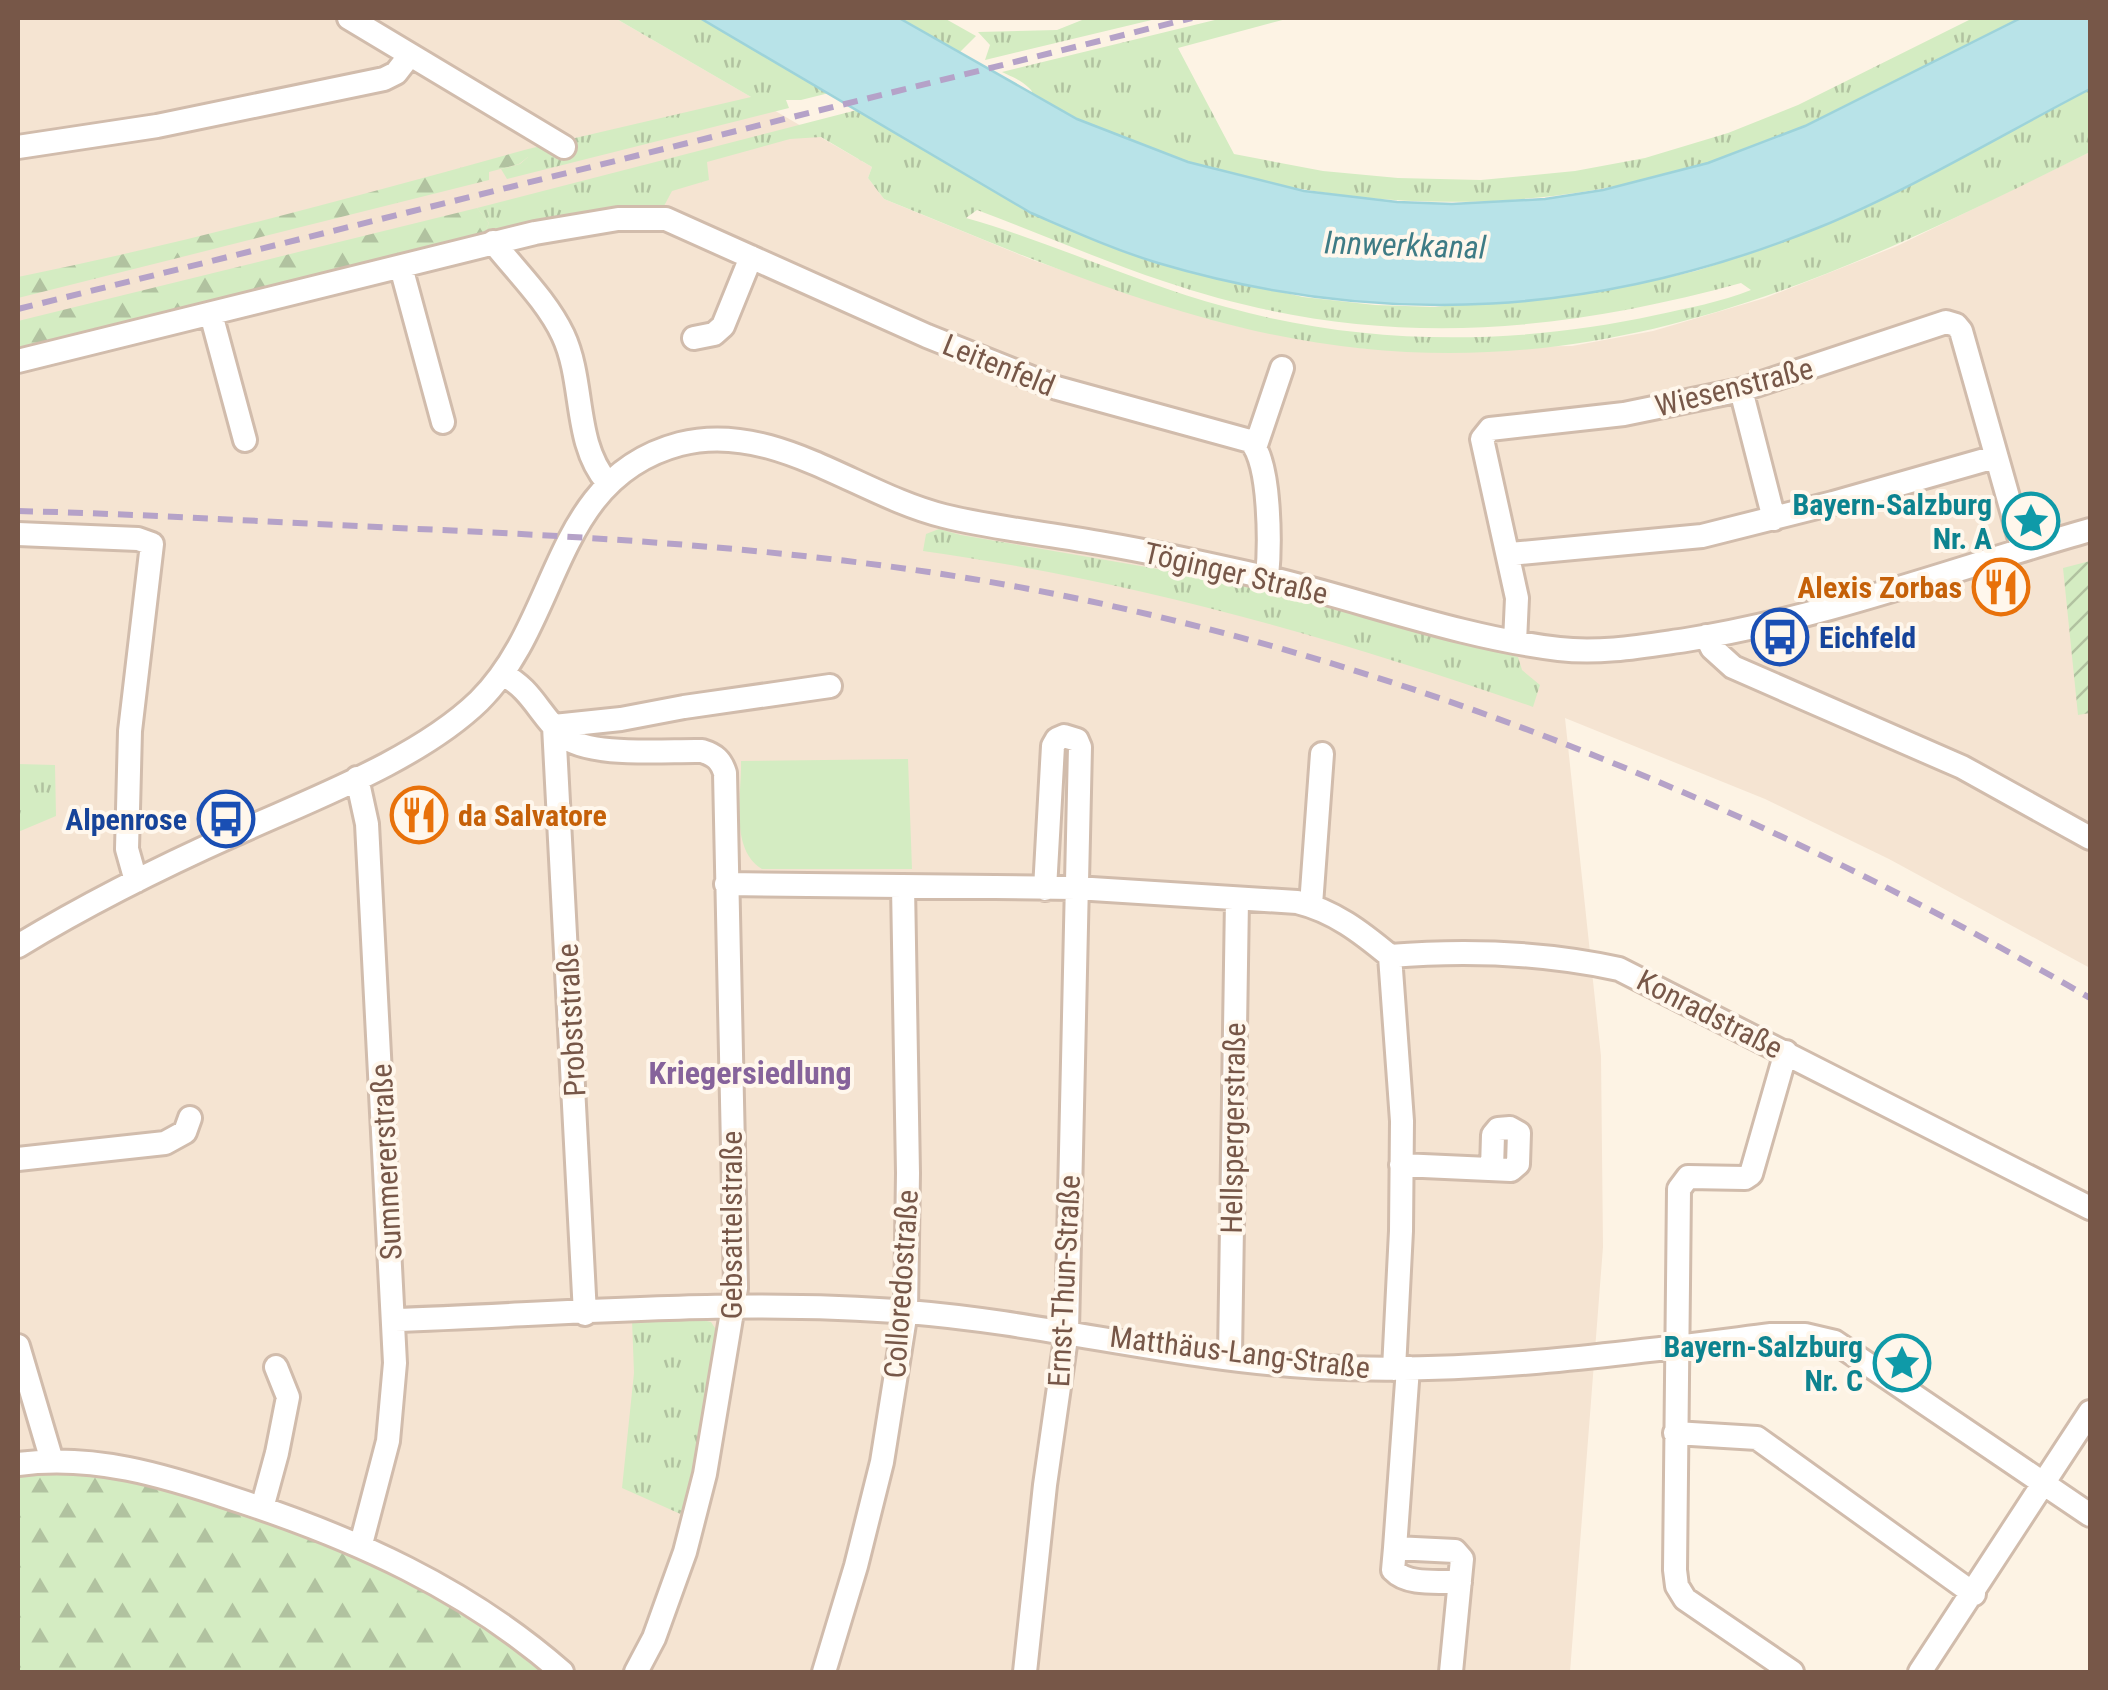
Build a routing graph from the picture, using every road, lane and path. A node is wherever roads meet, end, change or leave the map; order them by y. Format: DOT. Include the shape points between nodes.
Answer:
graph roads {
  1 [pos="349,18"];
  2 [pos="410,55"];
  3 [pos="18,147"];
  4 [pos="564,147"];
  5 [pos="493,242"];
  6 [pos="752,257"];
  7 [pos="401,267"];
  8 [pos="211,314"];
  9 [pos="694,338"];
  10 [pos="18,361"];
  11 [pos="1282,368"];
  12 [pos="1742,390"];
  13 [pos="442,422"];
  14 [pos="244,440"];
  15 [pos="1256,445"];
  16 [pos="1995,458"];
  17 [pos="607,482"];
  18 [pos="1774,519"];
  19 [pos="2090,530"];
  20 [pos="18,534"];
  21 [pos="2023,550"];
  22 [pos="1510,554"];
  23 [pos="1267,578"];
  24 [pos="1706,636"];
  25 [pos="1515,642"];
  26 [pos="502,674"];
  27 [pos="830,686"];
  28 [pos="554,726"];
  29 [pos="1322,754"];
  30 [pos="357,778"];
  31 [pos="2090,838"];
  32 [pos="136,881"];
  33 [pos="726,884"];
  34 [pos="903,886"];
  35 [pos="1076,888"];
  36 [pos="1045,889"];
  37 [pos="1237,899"];
  38 [pos="1310,905"];
  39 [pos="18,946"];
  40 [pos="1390,956"];
  41 [pos="1786,1052"];
  42 [pos="190,1118"];
  43 [pos="18,1160"];
  44 [pos="1402,1165"];
  45 [pos="1492,1169"];
  46 [pos="2090,1208"];
  47 [pos="734,1308"];
  48 [pos="906,1312"];
  49 [pos="585,1314"];
  50 [pos="395,1320"];
  51 [pos="1067,1331"];
  52 [pos="18,1346"];
  53 [pos="1675,1347"];
  54 [pos="1230,1356"];
  55 [pos="276,1367"];
  56 [pos="1401,1369"];
  57 [pos="2090,1412"];
  58 [pos="1675,1433"];
  59 [pos="52,1461"];
  60 [pos="18,1464"];
  61 [pos="2042,1484"];
  62 [pos="262,1508"];
  63 [pos="2090,1516"];
  64 [pos="361,1544"];
  65 [pos="1974,1594"];
  66 [pos="562,1672"];
  67 [pos="636,1672"];
  68 [pos="824,1672"];
  69 [pos="1025,1672"];
  70 [pos="1451,1672"];
  71 [pos="1792,1672"];
  72 [pos="1920,1672"];
  1 -- 2 [label="street"];
  2 -- 3 [label="street" via="384,79"];
  2 -- 4 [label="street"];
  5 -- 6 [label="street, Leitenfeld" via="642,217 666,220"];
  5 -- 7 [label="street, Leitenfeld"];
  5 -- 17 [label="street" via="562,334 586,444"];
  6 -- 9 [label="street" via="723,326"];
  6 -- 15 [label="street, Leitenfeld" via="1057,388"];
  7 -- 8 [label="street, Leitenfeld"];
  7 -- 13 [label="street"];
  8 -- 10 [label="street, Leitenfeld"];
  8 -- 14 [label="street"];
  11 -- 15 [label="street"];
  12 -- 16 [label="street, Wiesenstraße" via="1946,322 1961,331"];
  12 -- 18 [label="street"];
  12 -- 22 [label="street, Wiesenstraße" via="1624,414 1490,429 1482,439"];
  15 -- 23 [label="street"];
  16 -- 18 [label="street"];
  16 -- 21 [label="street, Wiesenstraße"];
  17 -- 23 [label="street, Töginger Straße" via="682,443 747,442 799,456 896,502 948,517"];
  17 -- 26 [label="street, Töginger Straße" via="584,512"];
  18 -- 22 [label="street" via="1663,541"];
  19 -- 21 [label="street, Töginger Straße"];
  20 -- 32 [label="street" via="152,544 130,731 127,849"];
  21 -- 24 [label="street, Töginger Straße" via="1789,619"];
  22 -- 25 [label="street, Wiesenstraße" via="1518,598"];
  23 -- 25 [label="street, Töginger Straße"];
  24 -- 25 [label="street, Töginger Straße" via="1587,650"];
  24 -- 31 [label="street" via="1733,667 1962,767"];
  26 -- 28 [label="street" via="526,690"];
  26 -- 30 [label="street, Töginger Straße" via="448,727"];
  27 -- 28 [label="street"];
  28 -- 33 [label="street, Gebsattelstraße" via="590,748 702,751 722,762"];
  28 -- 49 [label="street, Probststraße"];
  29 -- 38 [label="street"];
  30 -- 32 [label="street, Töginger Straße"];
  30 -- 50 [label="street, Summererstraße" via="367,824"];
  32 -- 39 [label="street, Töginger Straße"];
  33 -- 34 [label="street"];
  33 -- 47 [label="street, Gebsattelstraße"];
  34 -- 36 [label="street"];
  34 -- 48 [label="street, Colloredostraße"];
  35 -- 36 [label="street"];
  35 -- 36 [label="street" via="1080,748 1064,736 1053,746"];
  35 -- 37 [label="street"];
  35 -- 51 [label="street, Ernst-Thun-Straße"];
  37 -- 38 [label="street"];
  37 -- 54 [label="street, Hellspergerstraße"];
  38 -- 40 [label="street" via="1356,927"];
  40 -- 41 [label="street, Konradstraße" via="1497,955 1596,964"];
  40 -- 44 [label="street"];
  41 -- 46 [label="street, Konradstraße"];
  41 -- 53 [label="street" via="1750,1174 1688,1177 1679,1189"];
  42 -- 43 [label="street" via="184,1132 165,1143"];
  44 -- 45 [label="street"];
  44 -- 56 [label="street"];
  47 -- 48 [label="street, Matthäus-Lang-Straße"];
  47 -- 49 [label="street, Matthäus-Lang-Straße"];
  47 -- 67 [label="street, Gebsattelstraße" via="706,1474 685,1552"];
  48 -- 51 [label="street, Matthäus-Lang-Straße"];
  48 -- 68 [label="street, Colloredostraße" via="882,1462"];
  49 -- 50 [label="street, Matthäus-Lang-Straße"];
  50 -- 64 [label="street, Summererstraße" via="388,1441"];
  51 -- 54 [label="street, Matthäus-Lang-Straße"];
  51 -- 69 [label="street, Ernst-Thun-Straße"];
  52 -- 59 [label="street"];
  53 -- 56 [label="street, Matthäus-Lang-Straße" via="1529,1364"];
  53 -- 58 [label="street"];
  53 -- 61 [label="street, Matthäus-Lang-Straße" via="1770,1335 1824,1338"];
  54 -- 56 [label="street, Matthäus-Lang-Straße"];
  55 -- 62 [label="street" via="288,1397"];
  56 -- 70 [label="street" via="1394,1570 1408,1579 1460,1582"];
  57 -- 61 [label="street"];
  58 -- 65 [label="street" via="1757,1438"];
  58 -- 71 [label="street" via="1677,1586 1685,1599"];
  59 -- 60 [label="street"];
  59 -- 62 [label="street" via="135,1469"];
  61 -- 63 [label="street, Matthäus-Lang-Straße"];
  61 -- 65 [label="street"];
  62 -- 64 [label="street"];
  64 -- 66 [label="street" via="459,1595"];
  65 -- 72 [label="street"];
}
